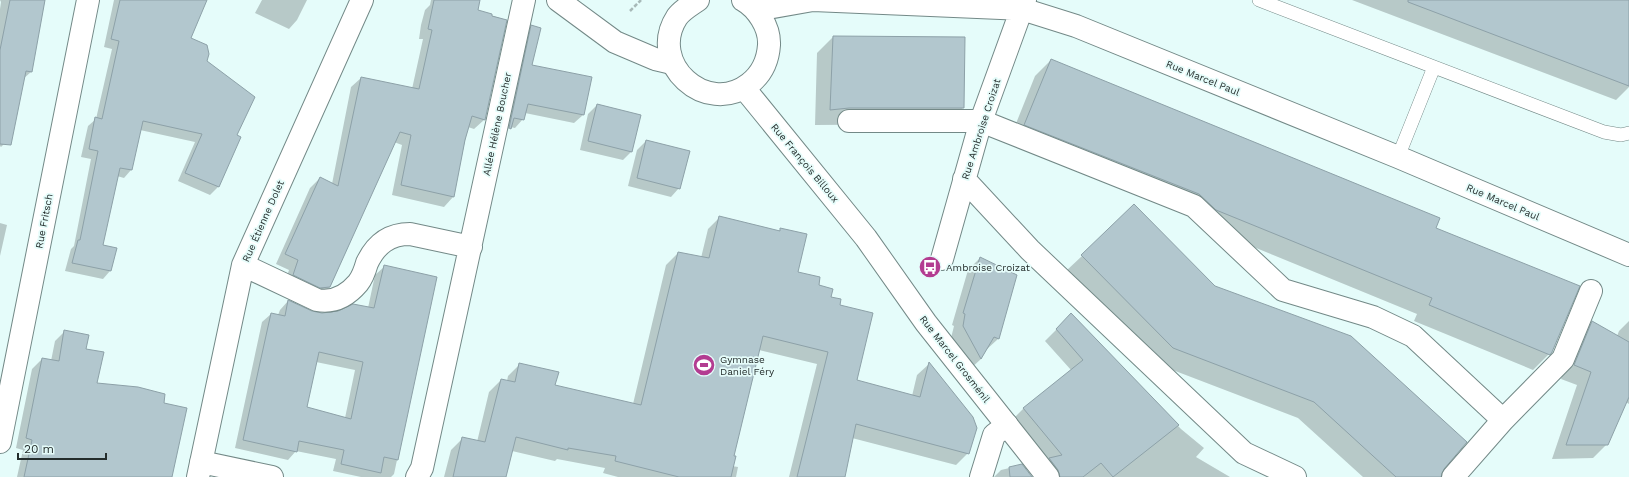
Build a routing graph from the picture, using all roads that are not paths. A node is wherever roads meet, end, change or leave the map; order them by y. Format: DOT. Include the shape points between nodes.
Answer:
graph roads {
  1 [pos="88,0"];
  2 [pos="362,0"];
  3 [pos="524,0"];
  4 [pos="558,0"];
  5 [pos="1259,0"];
  6 [pos="688,3"];
  7 [pos="749,5"];
  8 [pos="1024,5"];
  9 [pos="672,63"];
  10 [pos="1434,67"];
  11 [pos="744,88"];
  12 [pos="849,121"];
  13 [pos="981,121"];
  14 [pos="1629,133"];
  15 [pos="1398,158"];
  16 [pos="964,179"];
  17 [pos="866,238"];
  18 [pos="471,247"];
  19 [pos="1629,255"];
  20 [pos="942,259"];
  21 [pos="243,265"];
  22 [pos="1591,291"];
  23 [pos="1503,420"];
  24 [pos="1006,425"];
  25 [pos="0,442"];
  26 [pos="199,469"];
  27 [pos="272,477"];
  28 [pos="417,477"];
  29 [pos="981,477"];
  30 [pos="1048,477"];
  31 [pos="1295,477"];
  32 [pos="1453,477"];
  1 -- 25 [label="street, Rue Fritsch"];
  2 -- 21 [label="street, Rue Étienne Dolet"];
  3 -- 18 [label="street, Allée Hélène Boucher"];
  4 -- 9 [label="street" via="615,42 654,59"];
  5 -- 10 [label="lane"];
  6 -- 9 [label="street" via="670,31"];
  7 -- 8 [label="street, Rue Marcel Paul" via="813,0"];
  7 -- 11 [label="street" via="767,28 770,41 764,66 756,79"];
  8 -- 13 [label="street, Rue Ambroise Croizat"];
  8 -- 15 [label="street, Rue Marcel Paul"];
  9 -- 11 [label="street" via="681,78 694,88 710,94 728,94"];
  10 -- 14 [label="lane" via="1604,132 1621,135"];
  10 -- 15 [label="lane"];
  11 -- 17 [label="street, Rue François Billoux"];
  12 -- 13 [label="street"];
  13 -- 16 [label="street, Rue Ambroise Croizat"];
  13 -- 23 [label="street" via="1194,206 1283,290 1373,317 1412,336"];
  15 -- 19 [label="street, Rue Marcel Paul"];
  16 -- 20 [label="street, Rue Ambroise Croizat"];
  16 -- 31 [label="street" via="1030,250 1244,453"];
  17 -- 24 [label="street, Rue Marcel Grosménil" via="926,323"];
  18 -- 21 [label="street" via="410,234 392,236 376,248 358,283 343,296 326,302"];
  18 -- 28 [label="street, Allée Hélène Boucher" via="422,468"];
  21 -- 26 [label="street, Rue Étienne Dolet"];
  22 -- 23 [label="street" via="1563,358"];
  23 -- 32 [label="street"];
  24 -- 29 [label="street" via="994,436"];
  24 -- 30 [label="street, Rue Marcel Grosménil"];
  26 -- 27 [label="street"];
}
